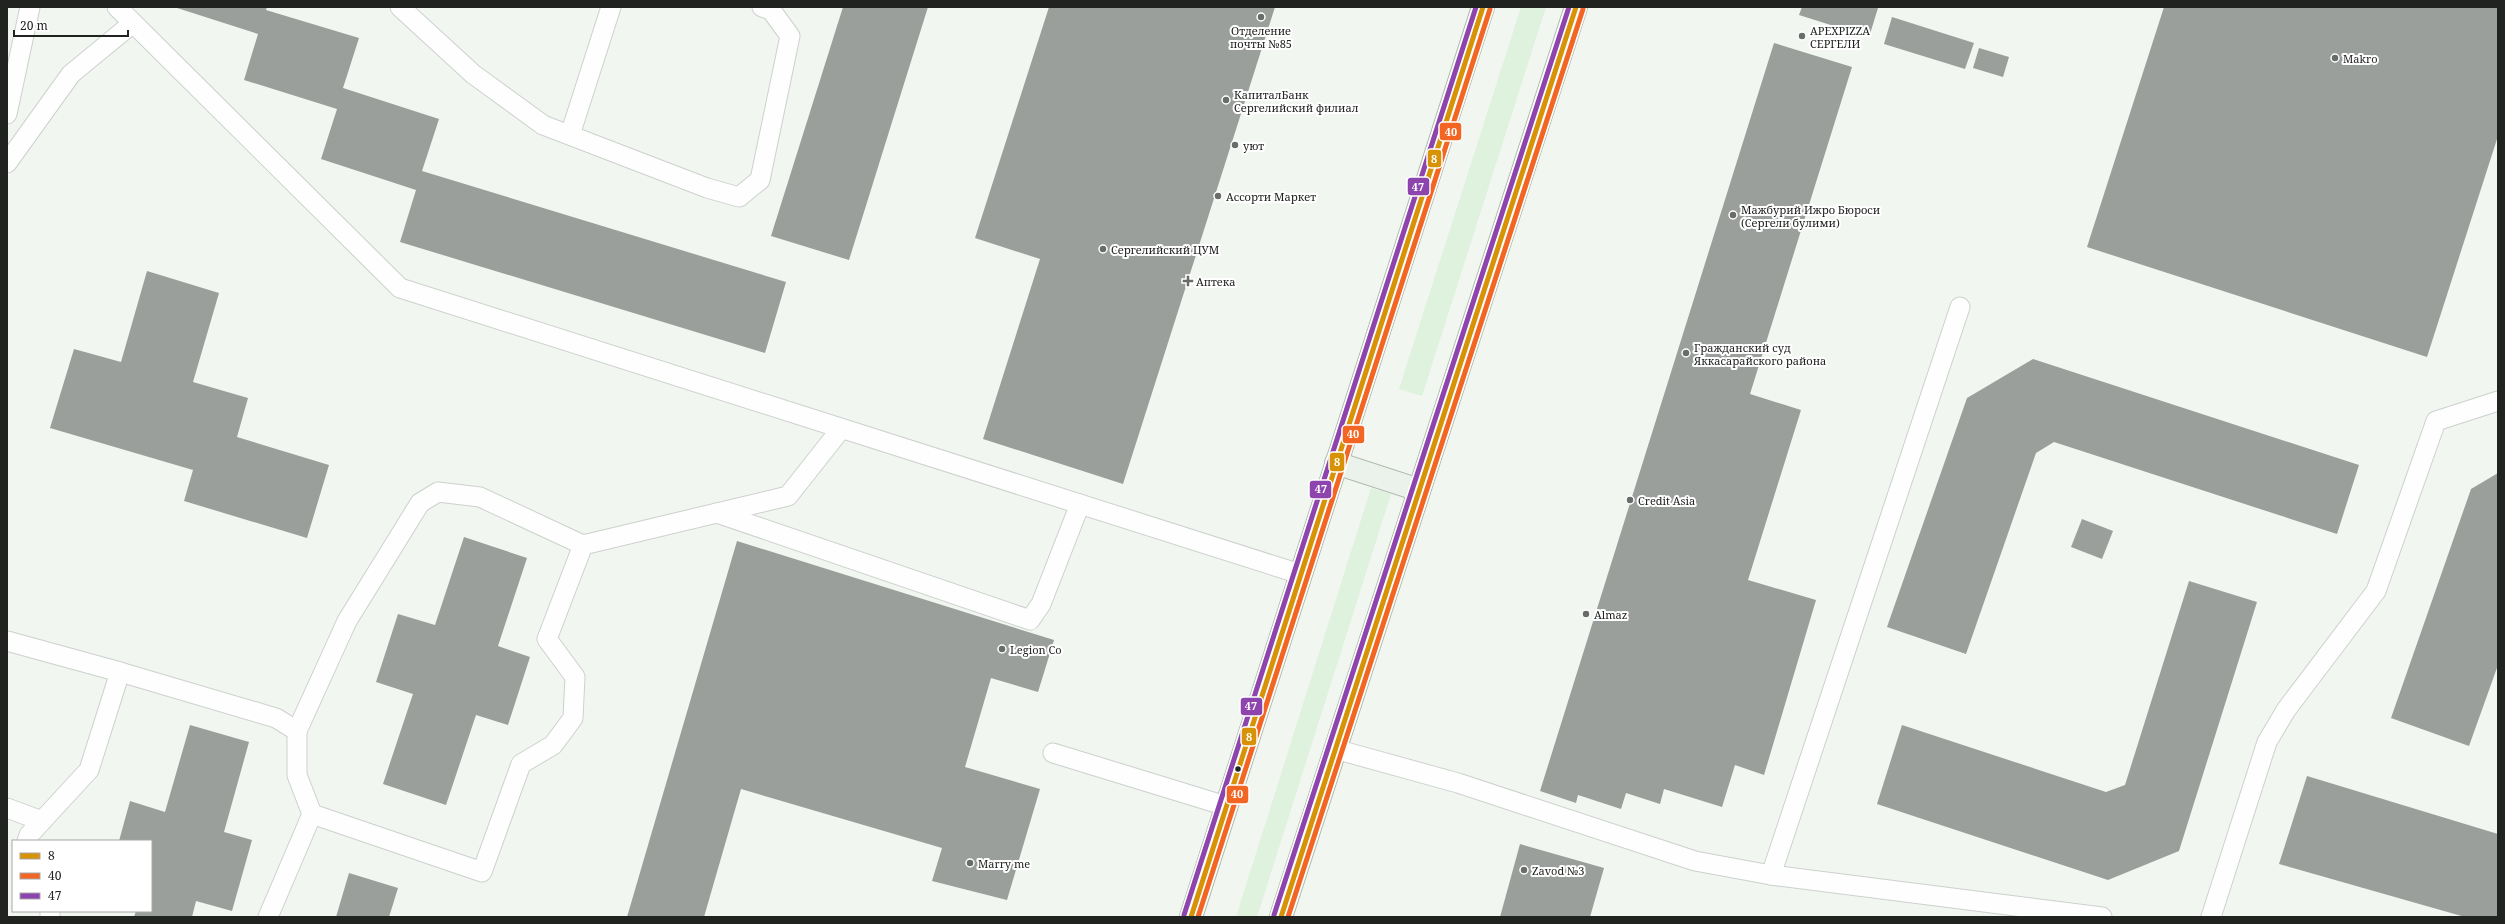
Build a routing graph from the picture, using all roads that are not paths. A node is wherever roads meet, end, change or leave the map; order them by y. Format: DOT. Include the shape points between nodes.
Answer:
graph roads {
  1 [pos="30,7"];
  2 [pos="117,7"];
  3 [pos="400,7"];
  4 [pos="611,7"];
  5 [pos="762,7"];
  6 [pos="1483,7"];
  7 [pos="1576,7"];
  8 [pos="132,23"];
  9 [pos="7,114"];
  10 [pos="570,136"];
  11 [pos="7,163"];
  12 [pos="1960,307"];
  13 [pos="2498,401"];
  14 [pos="841,429"];
  15 [pos="1336,463"];
  16 [pos="1419,490"];
  17 [pos="1080,504"];
  18 [pos="717,513"];
  19 [pos="583,545"];
  20 [pos="1300,574"];
  21 [pos="7,641"];
  22 [pos="120,672"];
  23 [pos="297,731"];
  24 [pos="1335,749"];
  25 [pos="1053,753"];
  26 [pos="1226,806"];
  27 [pos="7,808"];
  28 [pos="312,814"];
  29 [pos="42,821"];
  30 [pos="27,840"];
  31 [pos="1771,875"];
  32 [pos="268,917"];
  33 [pos="1191,917"];
  34 [pos="1281,917"];
  35 [pos="2102,917"];
  36 [pos="2211,917"];
  1 -- 9 [label="lane"];
  2 -- 8 [label="lane"];
  3 -- 10 [label="lane" via="473,74 543,125"];
  4 -- 10 [label="lane"];
  5 -- 10 [label="lane" via="771,10 790,36 760,180 739,197 707,188"];
  6 -- 15 [label="main road"];
  7 -- 16 [label="main road"];
  8 -- 11 [label="lane" via="71,74"];
  8 -- 14 [label="lane" via="400,288"];
  12 -- 31 [label="lane"];
  13 -- 36 [label="lane" via="2436,421 2376,591 2286,710 2267,742"];
  14 -- 17 [label="lane"];
  14 -- 18 [label="lane" via="788,496"];
  15 -- 16 [label="main road"];
  15 -- 20 [label="main road"];
  16 -- 24 [label="main road"];
  17 -- 18 [label="lane" via="1041,604 1030,620"];
  17 -- 20 [label="lane"];
  18 -- 19 [label="lane"];
  19 -- 23 [label="lane" via="480,497 438,492 420,503 347,621"];
  19 -- 28 [label="lane" via="547,639 576,677 573,718 553,745 521,764 482,872"];
  20 -- 26 [label="main road"];
  21 -- 22 [label="lane"];
  22 -- 23 [label="lane" via="276,718"];
  22 -- 29 [label="lane" via="89,770"];
  23 -- 28 [label="lane" via="297,775"];
  24 -- 31 [label="lane" via="1458,783 1695,861"];
  24 -- 34 [label="main road"];
  25 -- 26 [label="lane"];
  26 -- 33 [label="main road"];
  27 -- 29 [label="lane"];
  28 -- 32 [label="lane"];
  29 -- 30 [label="lane"];
  31 -- 35 [label="lane"];
}
